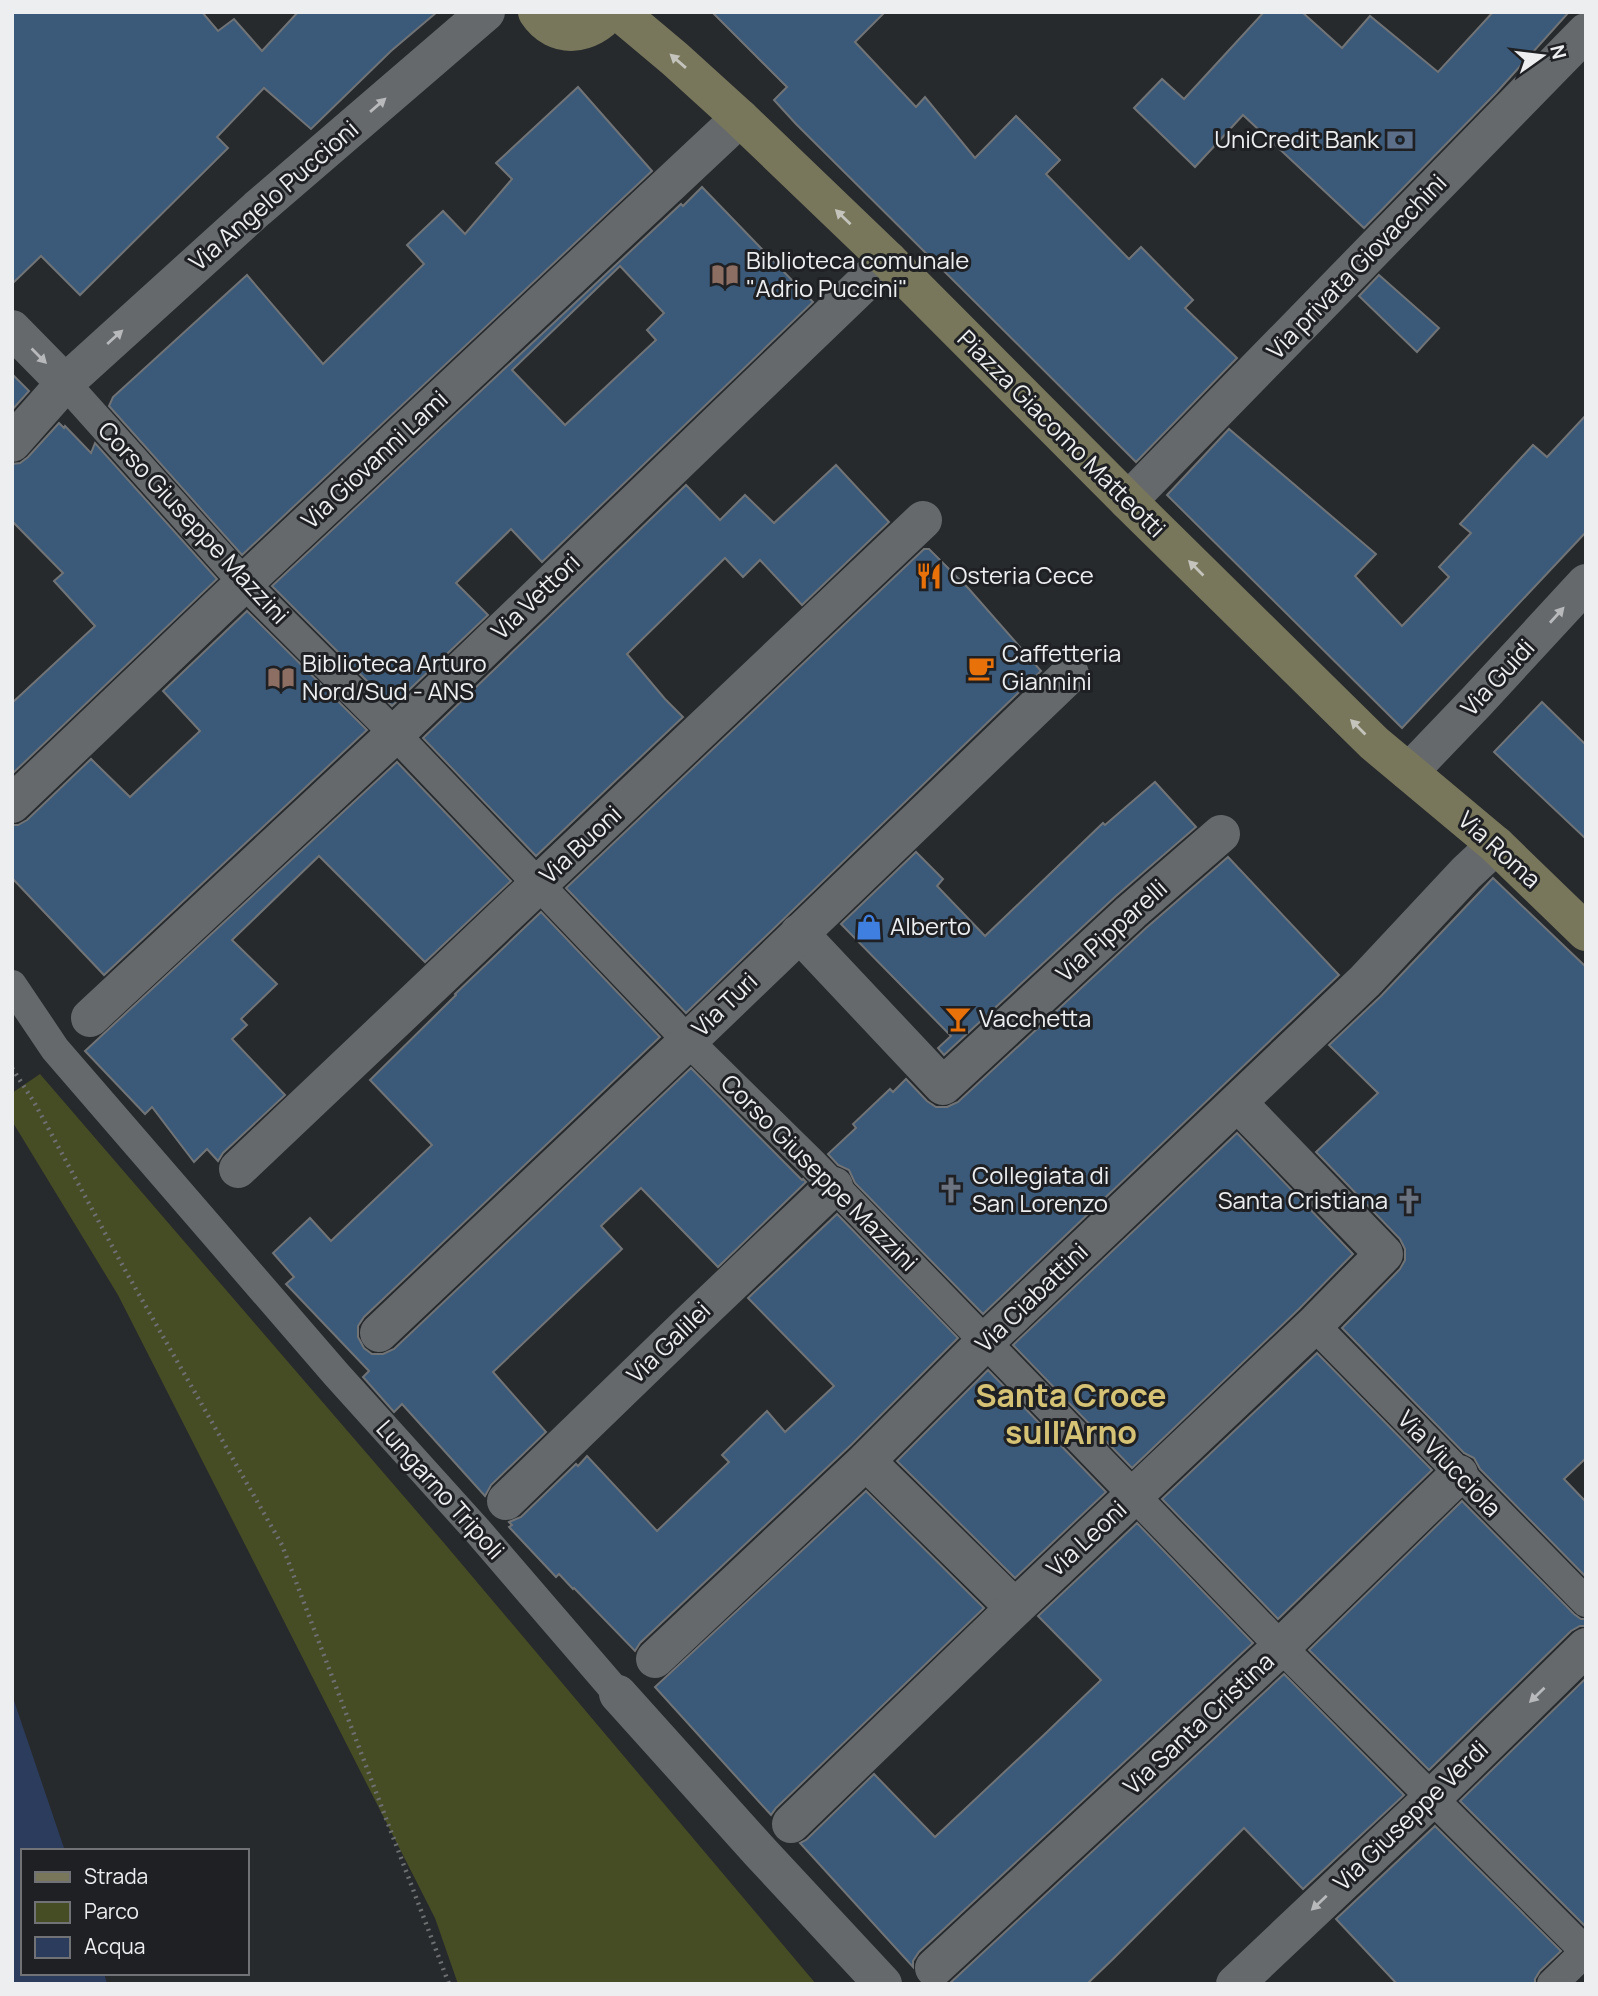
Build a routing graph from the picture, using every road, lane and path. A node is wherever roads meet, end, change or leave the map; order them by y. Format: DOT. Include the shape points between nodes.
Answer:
graph roads {
  1 [pos="486,12"];
  2 [pos="537,12"];
  3 [pos="609,12"];
  4 [pos="619,12"];
  5 [pos="1586,32"];
  6 [pos="740,118"];
  7 [pos="888,260"];
  8 [pos="12,329"];
  9 [pos="65,383"];
  10 [pos="12,443"];
  11 [pos="1128,501"];
  12 [pos="923,520"];
  13 [pos="244,583"];
  14 [pos="1586,583"];
  15 [pos="1070,674"];
  16 [pos="395,734"];
  17 [pos="1409,772"];
  18 [pos="12,804"];
  19 [pos="1221,834"];
  20 [pos="1496,845"];
  21 [pos="538,885"];
  22 [pos="1586,932"];
  23 [pos="799,933"];
  24 [pos="12,985"];
  25 [pos="90,1018"];
  26 [pos="688,1041"];
  27 [pos="12,1068"];
  28 [pos="1238,1102"];
  29 [pos="238,1169"];
  30 [pos="834,1186"];
  31 [pos="1314,1325"];
  32 [pos="379,1333"];
  33 [pos="985,1342"];
  34 [pos="866,1461"];
  35 [pos="1459,1474"];
  36 [pos="1133,1496"];
  37 [pos="506,1501"];
  38 [pos="1586,1602"];
  39 [pos="1014,1608"];
  40 [pos="1281,1647"];
  41 [pos="1586,1647"];
  42 [pos="655,1659"];
  43 [pos="618,1694"];
  44 [pos="1431,1799"];
  45 [pos="791,1824"];
  46 [pos="1586,1952"];
  47 [pos="934,1968"];
  48 [pos="449,1984"];
  49 [pos="883,1984"];
  50 [pos="1235,1984"];
  51 [pos="1552,1984"];
  9 -- 1 [label="street, Via Angelo Puccioni, one-way" via="257,209"];
  2 -- 3 [label="main road" via="555,29 570,32 597,25"];
  6 -- 4 [label="main road, Piazza Giacomo Matteotti, one-way"];
  5 -- 11 [label="street, Via privata Giovacchini"];
  7 -- 6 [label="main road, Piazza Giacomo Matteotti, one-way"];
  6 -- 13 [label="street, Via Giovanni Lami"];
  7 -- 11 [label="main road, Piazza Giacomo Matteotti"];
  7 -- 16 [label="street, Via Vettori"];
  8 -- 9 [label="street, one-way"];
  9 -- 10 [label="street, Via Angelo Puccioni"];
  9 -- 13 [label="street, Corso Giuseppe Mazzini"];
  17 -- 11 [label="main road, Piazza Giacomo Matteotti, one-way"];
  12 -- 21 [label="street, Via Buoni"];
  13 -- 16 [label="street, Corso Giuseppe Mazzini"];
  13 -- 18 [label="street, Via Giovanni Lami"];
  17 -- 14 [label="street, Via Guidi, one-way"];
  15 -- 23 [label="street, Via Turi"];
  16 -- 21 [label="street, Corso Giuseppe Mazzini"];
  16 -- 25 [label="street, Via Vettori"];
  17 -- 20 [label="main road, Via Roma"];
  19 -- 23 [label="street, Via Pipparelli" via="943,1086"];
  20 -- 22 [label="main road, Via Roma"];
  20 -- 28 [label="street, Via Ciabattini" via="1365,981"];
  21 -- 26 [label="street, Corso Giuseppe Mazzini"];
  21 -- 29 [label="street, Via Buoni"];
  23 -- 26 [label="street, Via Turi"];
  24 -- 43 [label="street, Lungarno Tripoli" via="64,1060"];
  26 -- 30 [label="street, Corso Giuseppe Mazzini"];
  26 -- 32 [label="street, Via Turi"];
  27 -- 48 [label="path" via="282,1545"];
  28 -- 31 [label="street, Via Leoni" via="1384,1254"];
  28 -- 33 [label="street, Via Ciabattini"];
  30 -- 33 [label="street, Corso Giuseppe Mazzini"];
  30 -- 37 [label="street, Via Galilei"];
  31 -- 35 [label="street, Via Viucciola"];
  31 -- 36 [label="street, Via Leoni"];
  33 -- 34 [label="street, Via Ciabattini"];
  33 -- 36 [label="street, Corso Giuseppe Mazzini"];
  34 -- 39 [label="street"];
  34 -- 42 [label="street, Via Ciabattini"];
  35 -- 38 [label="street, Via Viucciola"];
  35 -- 40 [label="street, Via Santa Cristina"];
  36 -- 39 [label="street, Via Leoni"];
  36 -- 40 [label="street, Corso Giuseppe Mazzini"];
  39 -- 45 [label="street, Via Leoni"];
  40 -- 44 [label="street, Corso Giuseppe Mazzini"];
  40 -- 47 [label="street, Via Santa Cristina"];
  41 -- 44 [label="street, Via Giuseppe Verdi, one-way"];
  43 -- 49 [label="street, Lungarno Tripoli"];
  44 -- 46 [label="street, Corso Giuseppe Mazzini"];
  44 -- 50 [label="street, Via Giuseppe Verdi, one-way"];
  46 -- 51 [label="street"];
}
